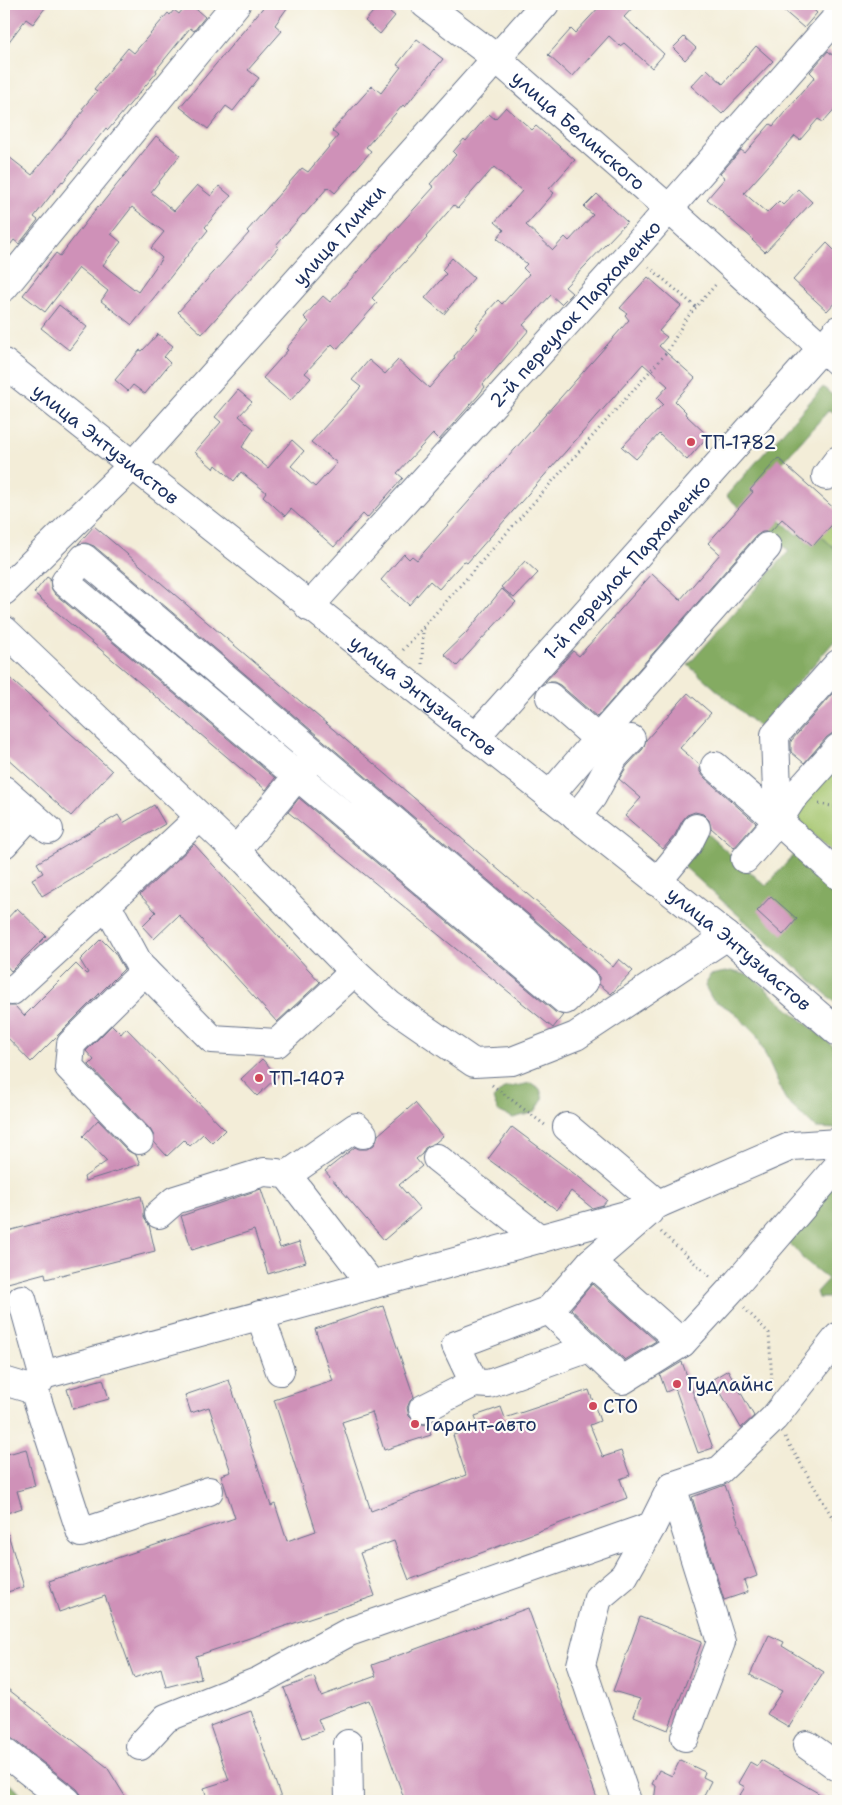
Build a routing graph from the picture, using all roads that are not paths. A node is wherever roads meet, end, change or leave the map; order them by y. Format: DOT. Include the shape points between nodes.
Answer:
graph roads {
  1 [pos="236,4"];
  2 [pos="424,4"];
  3 [pos="546,4"];
  4 [pos="838,16"];
  5 [pos="496,58"];
  6 [pos="669,209"];
  7 [pos="4,287"];
  8 [pos="833,347"];
  9 [pos="4,363"];
  10 [pos="132,466"];
  11 [pos="767,547"];
  12 [pos="4,590"];
  13 [pos="309,607"];
  14 [pos="4,630"];
  15 [pos="838,664"];
  16 [pos="550,696"];
  17 [pos="475,737"];
  18 [pos="598,739"];
  19 [pos="631,739"];
  20 [pos="838,748"];
  21 [pos="316,754"];
  22 [pos="715,766"];
  23 [pos="297,776"];
  24 [pos="4,790"];
  25 [pos="549,796"];
  26 [pos="200,817"];
  27 [pos="576,817"];
  28 [pos="778,821"];
  29 [pos="696,828"];
  30 [pos="4,844"];
  31 [pos="236,851"];
  32 [pos="745,859"];
  33 [pos="838,876"];
  34 [pos="657,882"];
  35 [pos="104,907"];
  36 [pos="727,936"];
  37 [pos="145,971"];
  38 [pos="354,972"];
  39 [pos="12,991"];
  40 [pos="838,1032"];
  41 [pos="567,1127"];
  42 [pos="363,1134"];
  43 [pos="139,1140"];
  44 [pos="838,1143"];
  45 [pos="437,1158"];
  46 [pos="838,1166"];
  47 [pos="287,1175"];
  48 [pos="651,1210"];
  49 [pos="159,1214"];
  50 [pos="540,1238"];
  51 [pos="591,1262"];
  52 [pos="372,1284"];
  53 [pos="22,1300"];
  54 [pos="549,1310"];
  55 [pos="260,1316"];
  56 [pos="838,1337"];
  57 [pos="682,1344"];
  58 [pos="589,1348"];
  59 [pos="280,1371"];
  60 [pos="4,1380"];
  61 [pos="39,1383"];
  62 [pos="474,1383"];
  63 [pos="423,1409"];
  64 [pos="672,1486"];
  65 [pos="209,1491"];
  66 [pos="652,1526"];
  67 [pos="685,1737"];
  68 [pos="348,1744"];
  69 [pos="807,1745"];
  70 [pos="140,1746"];
  71 [pos="4,1752"];
  72 [pos="838,1767"];
  73 [pos="67,1801"];
  74 [pos="349,1801"];
  75 [pos="628,1801"];
  1 -- 7 [label="street"];
  2 -- 5 [label="street, улица Белинского"];
  3 -- 5 [label="street, улица Глинки"];
  4 -- 6 [label="street, 2-й переулок Пархоменко"];
  5 -- 6 [label="street, улица Белинского"];
  5 -- 10 [label="street, улица Глинки"];
  6 -- 8 [label="street, улица Белинского"];
  6 -- 13 [label="street, 2-й переулок Пархоменко"];
  8 -- 17 [label="street, 1-й переулок Пархоменко"];
  9 -- 10 [label="street, улица Энтузиастов"];
  10 -- 12 [label="street, улица Глинки"];
  10 -- 13 [label="street, улица Энтузиастов"];
  11 -- 18 [label="street"];
  13 -- 17 [label="street, улица Энтузиастов"];
  14 -- 26 [label="street"];
  15 -- 28 [label="street" via="775,734"];
  16 -- 18 [label="street"];
  17 -- 25 [label="street, улица Энтузиастов"];
  18 -- 25 [label="street"];
  19 -- 27 [label="street" via="614,758 592,797"];
  20 -- 28 [label="street" via="792,800"];
  21 -- 23 [label="street"];
  21 -- 23 [label="street" via="84,558 64,582"];
  21 -- 23 [label="street" via="584,982 564,1000"];
  22 -- 28 [label="street"];
  23 -- 31 [label="street"];
  24 -- 30 [label="street" via="40,822"];
  25 -- 27 [label="street, улица Энтузиастов"];
  26 -- 31 [label="street"];
  26 -- 35 [label="street"];
  27 -- 34 [label="street, улица Энтузиастов"];
  28 -- 32 [label="street"];
  28 -- 33 [label="street"];
  29 -- 34 [label="street" via="688,844"];
  31 -- 38 [label="street"];
  34 -- 36 [label="street, улица Энтузиастов"];
  35 -- 37 [label="street"];
  35 -- 39 [label="street"];
  36 -- 38 [label="street" via="576,1036 512,1061 474,1063 390,1005"];
  36 -- 40 [label="street, улица Энтузиастов"];
  37 -- 38 [label="street" via="212,1039 277,1043"];
  37 -- 43 [label="street" via="71,1044 69,1067"];
  41 -- 48 [label="street"];
  42 -- 47 [label="street" via="356,1127"];
  44 -- 48 [label="street" via="792,1146"];
  45 -- 50 [label="street"];
  46 -- 57 [label="street" via="736,1288"];
  47 -- 49 [label="street" via="264,1172 175,1200"];
  47 -- 52 [label="street"];
  48 -- 50 [label="street"];
  48 -- 51 [label="street"];
  50 -- 52 [label="street"];
  51 -- 54 [label="street"];
  51 -- 57 [label="street"];
  52 -- 55 [label="street"];
  53 -- 61 [label="street"];
  54 -- 58 [label="street"];
  54 -- 62 [label="street" via="456,1345"];
  55 -- 59 [label="street"];
  55 -- 61 [label="street"];
  56 -- 64 [label="street" via="774,1418 720,1470"];
  57 -- 58 [label="street" via="623,1380"];
  58 -- 62 [label="street" via="489,1384"];
  60 -- 61 [label="street"];
  61 -- 65 [label="street" via="81,1533"];
  62 -- 63 [label="street"];
  64 -- 66 [label="street"];
  64 -- 67 [label="street" via="721,1642"];
  66 -- 70 [label="street" via="349,1632 259,1680 166,1718"];
  66 -- 75 [label="street" via="624,1576 598,1598 581,1665"];
  68 -- 74 [label="street"];
  69 -- 72 [label="street"];
  71 -- 73 [label="street"];
}
